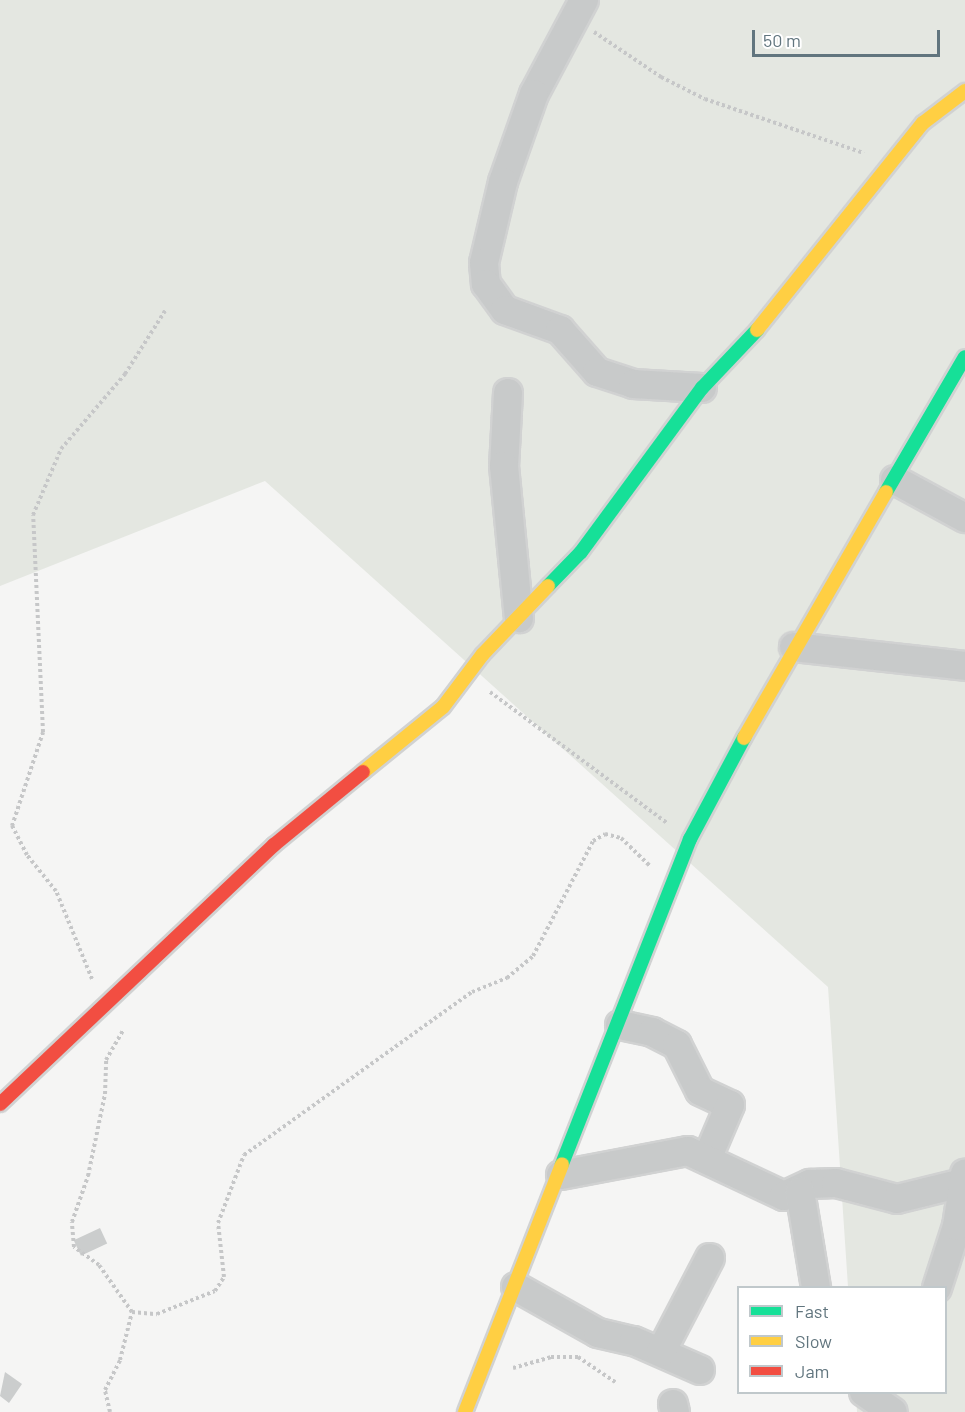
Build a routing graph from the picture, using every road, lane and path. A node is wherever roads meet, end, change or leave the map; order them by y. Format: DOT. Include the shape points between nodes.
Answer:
graph roads {
  1 [pos="581,9"];
  2 [pos="965,91"];
  3 [pos="891,164"];
  4 [pos="165,311"];
  5 [pos="965,357"];
  6 [pos="702,388"];
  7 [pos="508,393"];
  8 [pos="895,480"];
  9 [pos="965,518"];
  10 [pos="519,618"];
  11 [pos="794,647"];
  12 [pos="965,666"];
  13 [pos="465,678"];
  14 [pos="690,839"];
  15 [pos="669,885"];
  16 [pos="98,1012"];
  17 [pos="128,1022"];
  18 [pos="620,1025"];
  19 [pos="0,1104"];
  20 [pos="706,1159"];
  21 [pos="561,1175"];
  22 [pos="963,1178"];
  23 [pos="800,1191"];
  24 [pos="710,1258"];
  25 [pos="816,1286"];
  26 [pos="937,1286"];
  27 [pos="516,1287"];
  28 [pos="132,1312"];
  29 [pos="661,1352"];
  30 [pos="700,1370"];
  31 [pos="615,1382"];
  32 [pos="477,1385"];
  33 [pos="867,1394"];
  34 [pos="902,1394"];
  35 [pos="110,1412"];
  36 [pos="465,1412"];
  37 [pos="893,1412"];
  38 [pos="904,1412"];
  1 -- 3 [label="path" via="610,45 705,99 782,121"];
  1 -- 6 [label="street" via="534,94 503,182 484,263 486,284 505,310 560,330 597,372 633,384"];
  2 -- 3 [label="street" via="923,123"];
  3 -- 6 [label="street" via="765,321"];
  4 -- 16 [label="path" via="125,374 61,449 33,515 44,721 12,826 27,855 56,891 90,968"];
  5 -- 8 [label="street"];
  6 -- 10 [label="street" via="581,552"];
  7 -- 10 [label="street" via="504,466"];
  8 -- 9 [label="street"];
  8 -- 11 [label="street"];
  10 -- 13 [label="street"];
  11 -- 12 [label="street"];
  11 -- 14 [label="street"];
  13 -- 14 [label="path" via="502,699"];
  13 -- 16 [label="street" via="431,719 309,814"];
  14 -- 15 [label="street"];
  15 -- 18 [label="street"];
  15 -- 28 [label="path" via="621,838 605,834 593,841 533,956 507,978 472,992 244,1155 219,1223 224,1277 215,1291 157,1314"];
  16 -- 19 [label="street"];
  17 -- 28 [label="path" via="105,1060 105,1094 72,1222 72,1242 105,1272"];
  18 -- 20 [label="street" via="652,1032 677,1045 700,1091 730,1105"];
  18 -- 21 [label="street"];
  20 -- 21 [label="street" via="694,1152 675,1151"];
  20 -- 23 [label="street" via="784,1196"];
  21 -- 27 [label="street"];
  22 -- 23 [label="street" via="897,1198 836,1183 810,1184"];
  22 -- 26 [label="street" via="957,1226"];
  23 -- 25 [label="street"];
  24 -- 29 [label="street"];
  27 -- 29 [label="street" via="598,1333"];
  27 -- 32 [label="street"];
  28 -- 35 [label="path" via="120,1360 105,1390"];
  29 -- 30 [label="street"];
  31 -- 32 [label="path" via="572,1357 522,1364"];
  32 -- 36 [label="street"];
  33 -- 37 [label="street"];
  34 -- 38 [label="street"];
}
